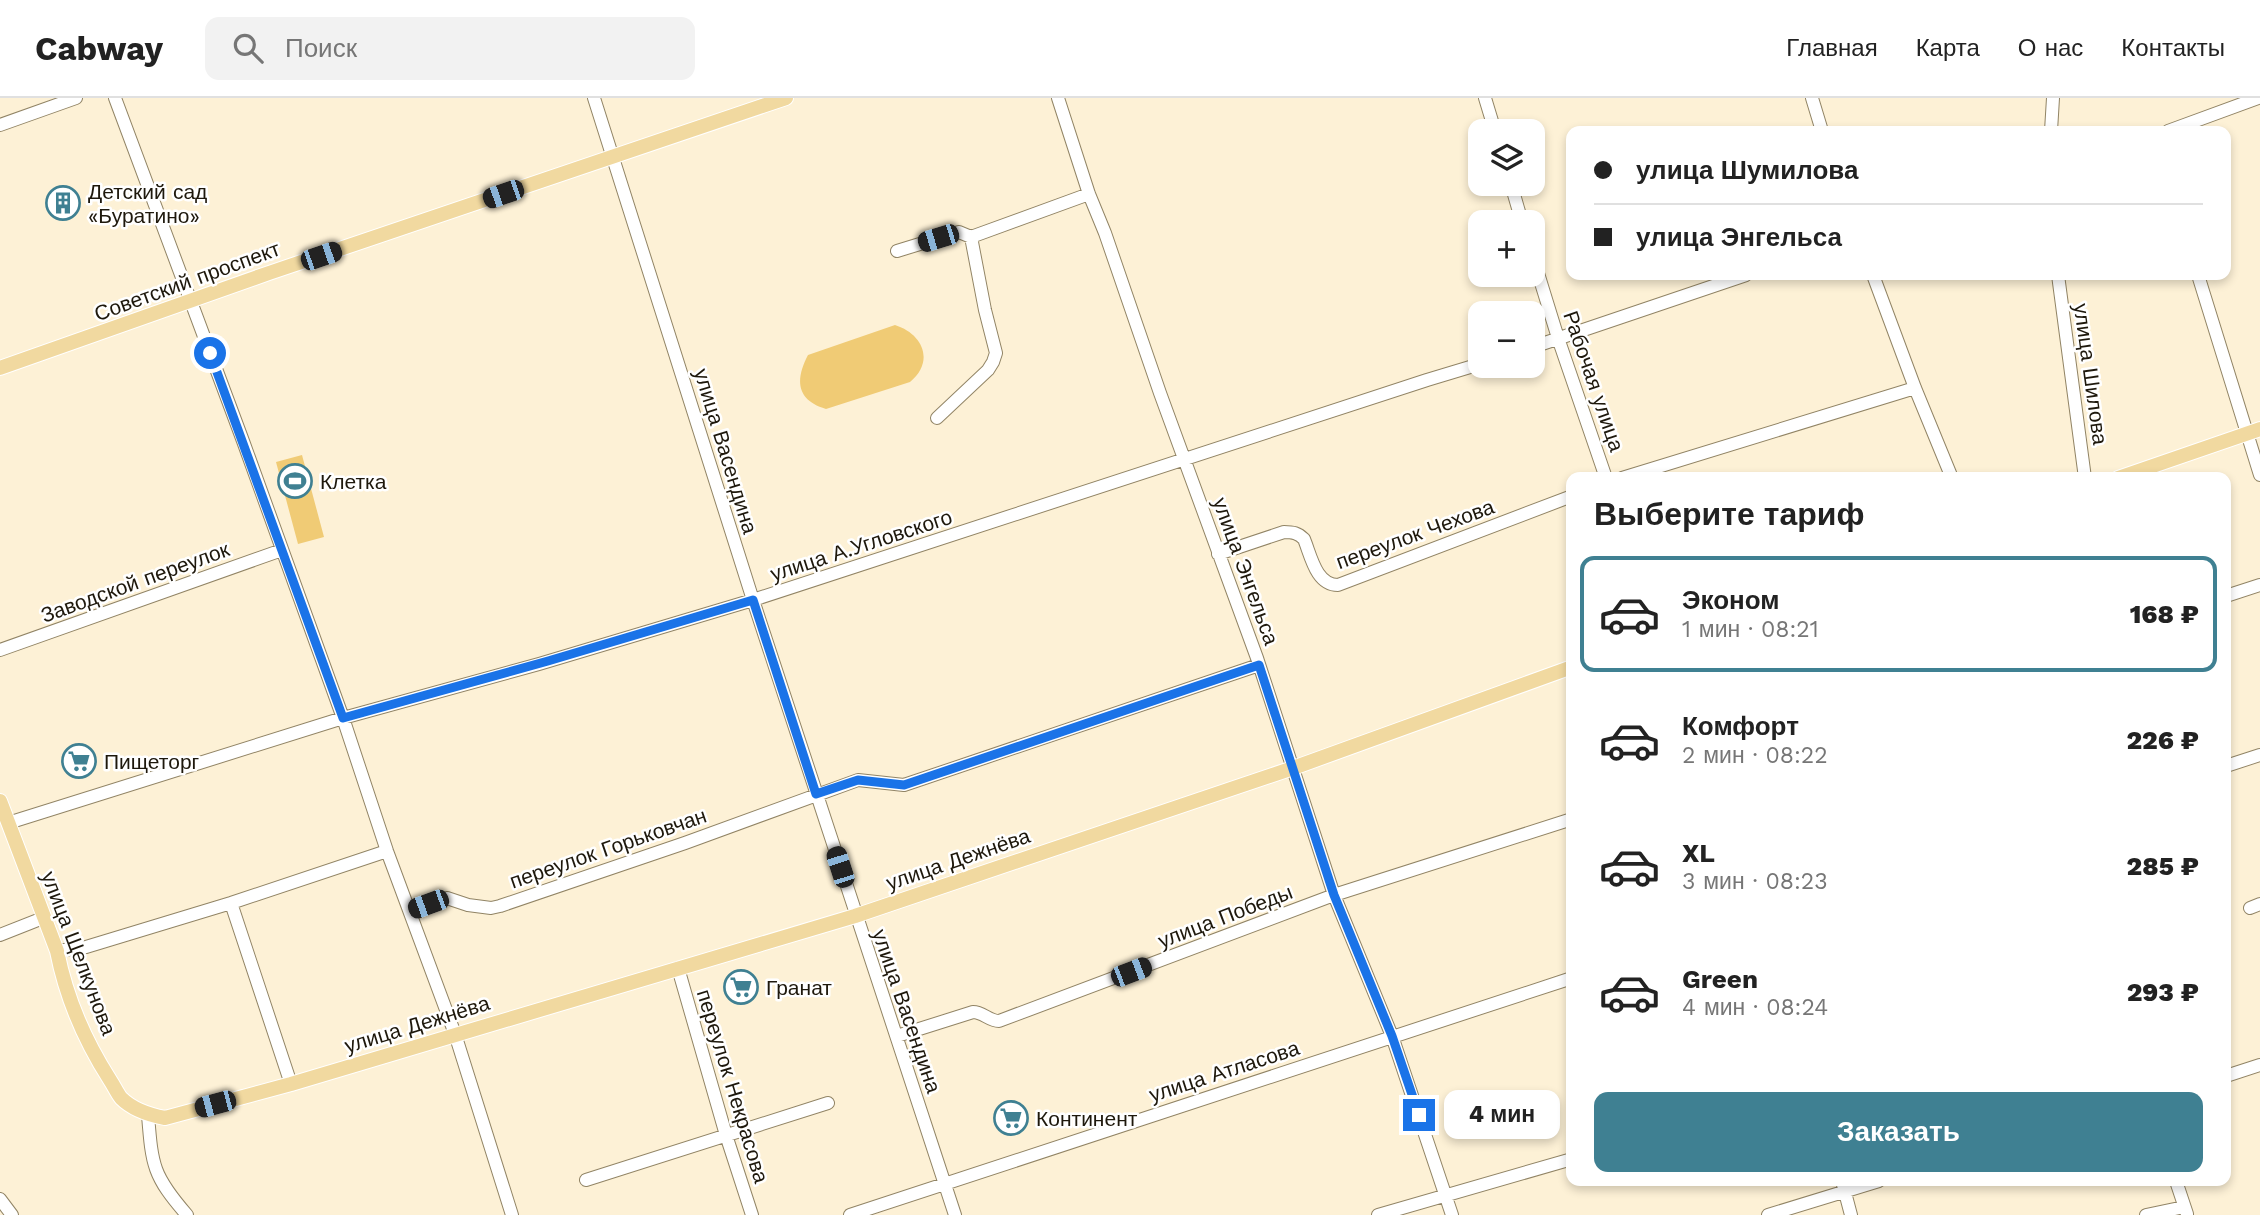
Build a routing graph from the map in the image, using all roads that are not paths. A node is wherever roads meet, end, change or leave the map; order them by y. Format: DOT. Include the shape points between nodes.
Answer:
graph roads {
  1 [pos="76,98"];
  2 [pos="115,98"];
  3 [pos="594,98"];
  4 [pos="786,98"];
  5 [pos="1058,98"];
  6 [pos="1485,98"];
  7 [pos="1812,98"];
  8 [pos="2053,98"];
  9 [pos="2258,98"];
  10 [pos="1491,119"];
  11 [pos="0,125"];
  12 [pos="1820,126"];
  13 [pos="2054,126"];
  14 [pos="2184,126"];
  15 [pos="613,156"];
  16 [pos="1090,194"];
  17 [pos="971,237"];
  18 [pos="897,251"];
  19 [pos="1731,280"];
  20 [pos="1875,280"];
  21 [pos="2059,280"];
  22 [pos="2200,280"];
  23 [pos="1542,287"];
  24 [pos="190,301"];
  25 [pos="1558,338"];
  26 [pos="1545,343"];
  27 [pos="0,368"];
  28 [pos="1468,368"];
  29 [pos="1915,388"];
  30 [pos="937,418"];
  31 [pos="2253,431"];
  32 [pos="1186,460"];
  33 [pos="1604,472"];
  34 [pos="1642,472"];
  35 [pos="1950,472"];
  36 [pos="2084,472"];
  37 [pos="2135,472"];
  38 [pos="2260,475"];
  39 [pos="1566,498"];
  40 [pos="282,550"];
  41 [pos="1218,554"];
  42 [pos="2260,585"];
  43 [pos="2231,594"];
  44 [pos="753,600"];
  45 [pos="0,650"];
  46 [pos="1259,665"];
  47 [pos="1566,669"];
  48 [pos="343,718"];
  49 [pos="2260,755"];
  50 [pos="2231,764"];
  51 [pos="1293,768"];
  52 [pos="816,794"];
  53 [pos="0,801"];
  54 [pos="1566,821"];
  55 [pos="8,823"];
  56 [pos="387,851"];
  57 [pos="1334,895"];
  58 [pos="231,903"];
  59 [pos="410,911"];
  60 [pos="855,916"];
  61 [pos="43,918"];
  62 [pos="0,935"];
  63 [pos="57,951"];
  64 [pos="678,968"];
  65 [pos="1566,980"];
  66 [pos="455,1034"];
  67 [pos="897,1036"];
  68 [pos="1392,1036"];
  69 [pos="2260,1065"];
  70 [pos="2231,1074"];
  71 [pos="290,1084"];
  72 [pos="828,1103"];
  73 [pos="148,1115"];
  74 [pos="726,1135"];
  75 [pos="1566,1161"];
  76 [pos="586,1180"];
  77 [pos="944,1183"];
  78 [pos="1843,1186"];
  79 [pos="2178,1186"];
  80 [pos="1446,1194"];
  81 [pos="0,1199"];
  82 [pos="2186,1211"];
  83 [pos="12,1215"];
  84 [pos="187,1215"];
  85 [pos="512,1215"];
  86 [pos="752,1215"];
  87 [pos="850,1215"];
  88 [pos="955,1215"];
  89 [pos="1378,1215"];
  90 [pos="1452,1215"];
  91 [pos="1768,1215"];
  92 [pos="1852,1215"];
  93 [pos="2146,1215"];
  1 -- 11 [label="street"];
  2 -- 24 [label="street"];
  3 -- 15 [label="street, улица Васендина"];
  4 -- 15 [label="main road, Советский проспект"];
  5 -- 16 [label="street, улица Энгельса"];
  6 -- 10 [label="street"];
  7 -- 12 [label="street"];
  8 -- 13 [label="street"];
  9 -- 14 [label="street"];
  15 -- 24 [label="main road, Советский проспект"];
  15 -- 44 [label="street, улица Васендина"];
  16 -- 17 [label="street"];
  16 -- 32 [label="street, улица Энгельса"];
  17 -- 18 [label="street" via="959,232"];
  17 -- 30 [label="street" via="996,353 988,370"];
  19 -- 25 [label="street"];
  20 -- 29 [label="street"];
  21 -- 36 [label="street, улица Шилова"];
  22 -- 31 [label="street"];
  23 -- 25 [label="street, Рабочая улица"];
  24 -- 27 [label="main road, Советский проспект"];
  24 -- 40 [label="street"];
  25 -- 26 [label="street"];
  25 -- 33 [label="street, Рабочая улица"];
  28 -- 32 [label="street, улица А.Угловского"];
  29 -- 34 [label="street"];
  29 -- 35 [label="street"];
  31 -- 37 [label="main road"];
  31 -- 38 [label="street"];
  32 -- 41 [label="street, улица Энгельса"];
  32 -- 44 [label="street, улица А.Угловского"];
  39 -- 41 [label="street, переулок Чехова" via="1338,585 1320,578 1304,539 1292,531"];
  40 -- 45 [label="street, Заводской переулок"];
  40 -- 48 [label="street"];
  41 -- 46 [label="street, улица Энгельса"];
  42 -- 43 [label="street"];
  44 -- 48 [label="street, улица А.Угловского"];
  44 -- 52 [label="street, улица Васендина"];
  46 -- 51 [label="street, улица Энгельса"];
  46 -- 52 [label="street" via="904,785 858,780"];
  47 -- 51 [label="main road, улица Дежнёва"];
  48 -- 55 [label="street, улица А.Угловского"];
  48 -- 56 [label="street"];
  49 -- 50 [label="street"];
  51 -- 57 [label="street, улица Энгельса"];
  51 -- 60 [label="main road, улица Дежнёва"];
  52 -- 59 [label="street, переулок Горьковчан" via="500,906 468,905 447,898"];
  52 -- 60 [label="street, улица Васендина"];
  53 -- 55 [label="main road, улица Щелкунова"];
  54 -- 57 [label="street, улица Победы"];
  55 -- 61 [label="main road, улица Щелкунова"];
  56 -- 58 [label="street"];
  56 -- 59 [label="street"];
  57 -- 67 [label="street, улица Победы" via="999,1021 972,1012"];
  57 -- 68 [label="street, улица Энгельса"];
  58 -- 63 [label="street" via="86,947"];
  58 -- 71 [label="street"];
  59 -- 66 [label="street"];
  60 -- 64 [label="main road, улица Дежнёва"];
  60 -- 67 [label="street, улица Васендина"];
  61 -- 62 [label="street"];
  61 -- 63 [label="main road, улица Щелкунова"];
  63 -- 73 [label="main road, улица Щелкунова" via="75,1011 101,1066 121,1098"];
  64 -- 66 [label="main road, улица Дежнёва"];
  64 -- 74 [label="street, переулок Некрасова"];
  65 -- 68 [label="street, улица Атласова"];
  66 -- 71 [label="main road, улица Дежнёва"];
  66 -- 85 [label="street"];
  67 -- 77 [label="street, улица Васендина"];
  68 -- 77 [label="street, улица Атласова"];
  68 -- 80 [label="street, улица Энгельса"];
  69 -- 70 [label="street"];
  71 -- 73 [label="main road, улица Дежнёва" via="165,1118"];
  72 -- 74 [label="street"];
  73 -- 84 [label="street" via="157,1176"];
  74 -- 76 [label="street"];
  74 -- 86 [label="street, переулок Некрасова"];
  75 -- 80 [label="street"];
  77 -- 87 [label="street, улица Атласова"];
  77 -- 88 [label="street, улица Васендина"];
  78 -- 91 [label="street"];
  78 -- 92 [label="street"];
  79 -- 82 [label="street"];
  80 -- 89 [label="street"];
  80 -- 90 [label="street, улица Энгельса"];
  81 -- 83 [label="street"];
  82 -- 93 [label="street"];
}
